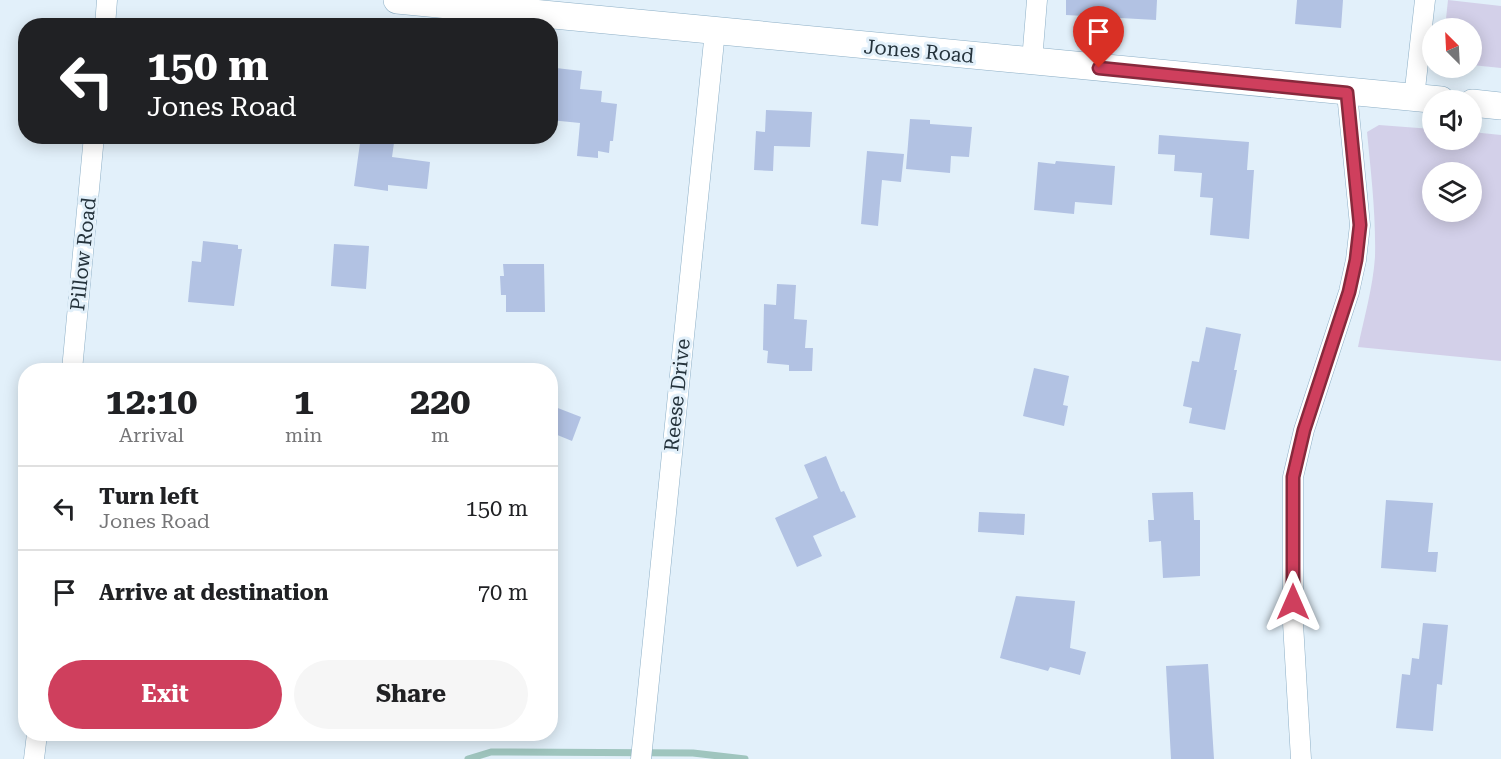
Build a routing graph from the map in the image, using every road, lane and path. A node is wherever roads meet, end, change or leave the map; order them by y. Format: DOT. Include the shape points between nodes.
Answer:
graph roads {
  1 [pos="107,0"];
  2 [pos="397,0"];
  3 [pos="1037,0"];
  4 [pos="1425,0"];
  5 [pos="106,18"];
  6 [pos="715,31"];
  7 [pos="1032,62"];
  8 [pos="1347,93"];
  9 [pos="1414,98"];
  10 [pos="1422,99"];
  11 [pos="1482,104"];
  12 [pos="1501,106"];
  13 [pos="93,144"];
  14 [pos="73,363"];
  15 [pos="36,741"];
  16 [pos="34,759"];
  17 [pos="641,759"];
  18 [pos="1301,759"];
  1 -- 5 [label="street"];
  2 -- 6 [label="street, Jones Road"];
  3 -- 7 [label="street"];
  4 -- 9 [label="street"];
  6 -- 7 [label="street, Jones Road"];
  6 -- 17 [label="street, Reese Drive"];
  7 -- 8 [label="street, Jones Road"];
  8 -- 9 [label="street, Jones Road"];
  8 -- 18 [label="street" via="1360,225 1356,260 1293,477 1293,623"];
  9 -- 10 [label="street, Jones Road"];
  11 -- 12 [label="street"];
  13 -- 14 [label="street, Pillow Road"];
  15 -- 16 [label="street"];
}
